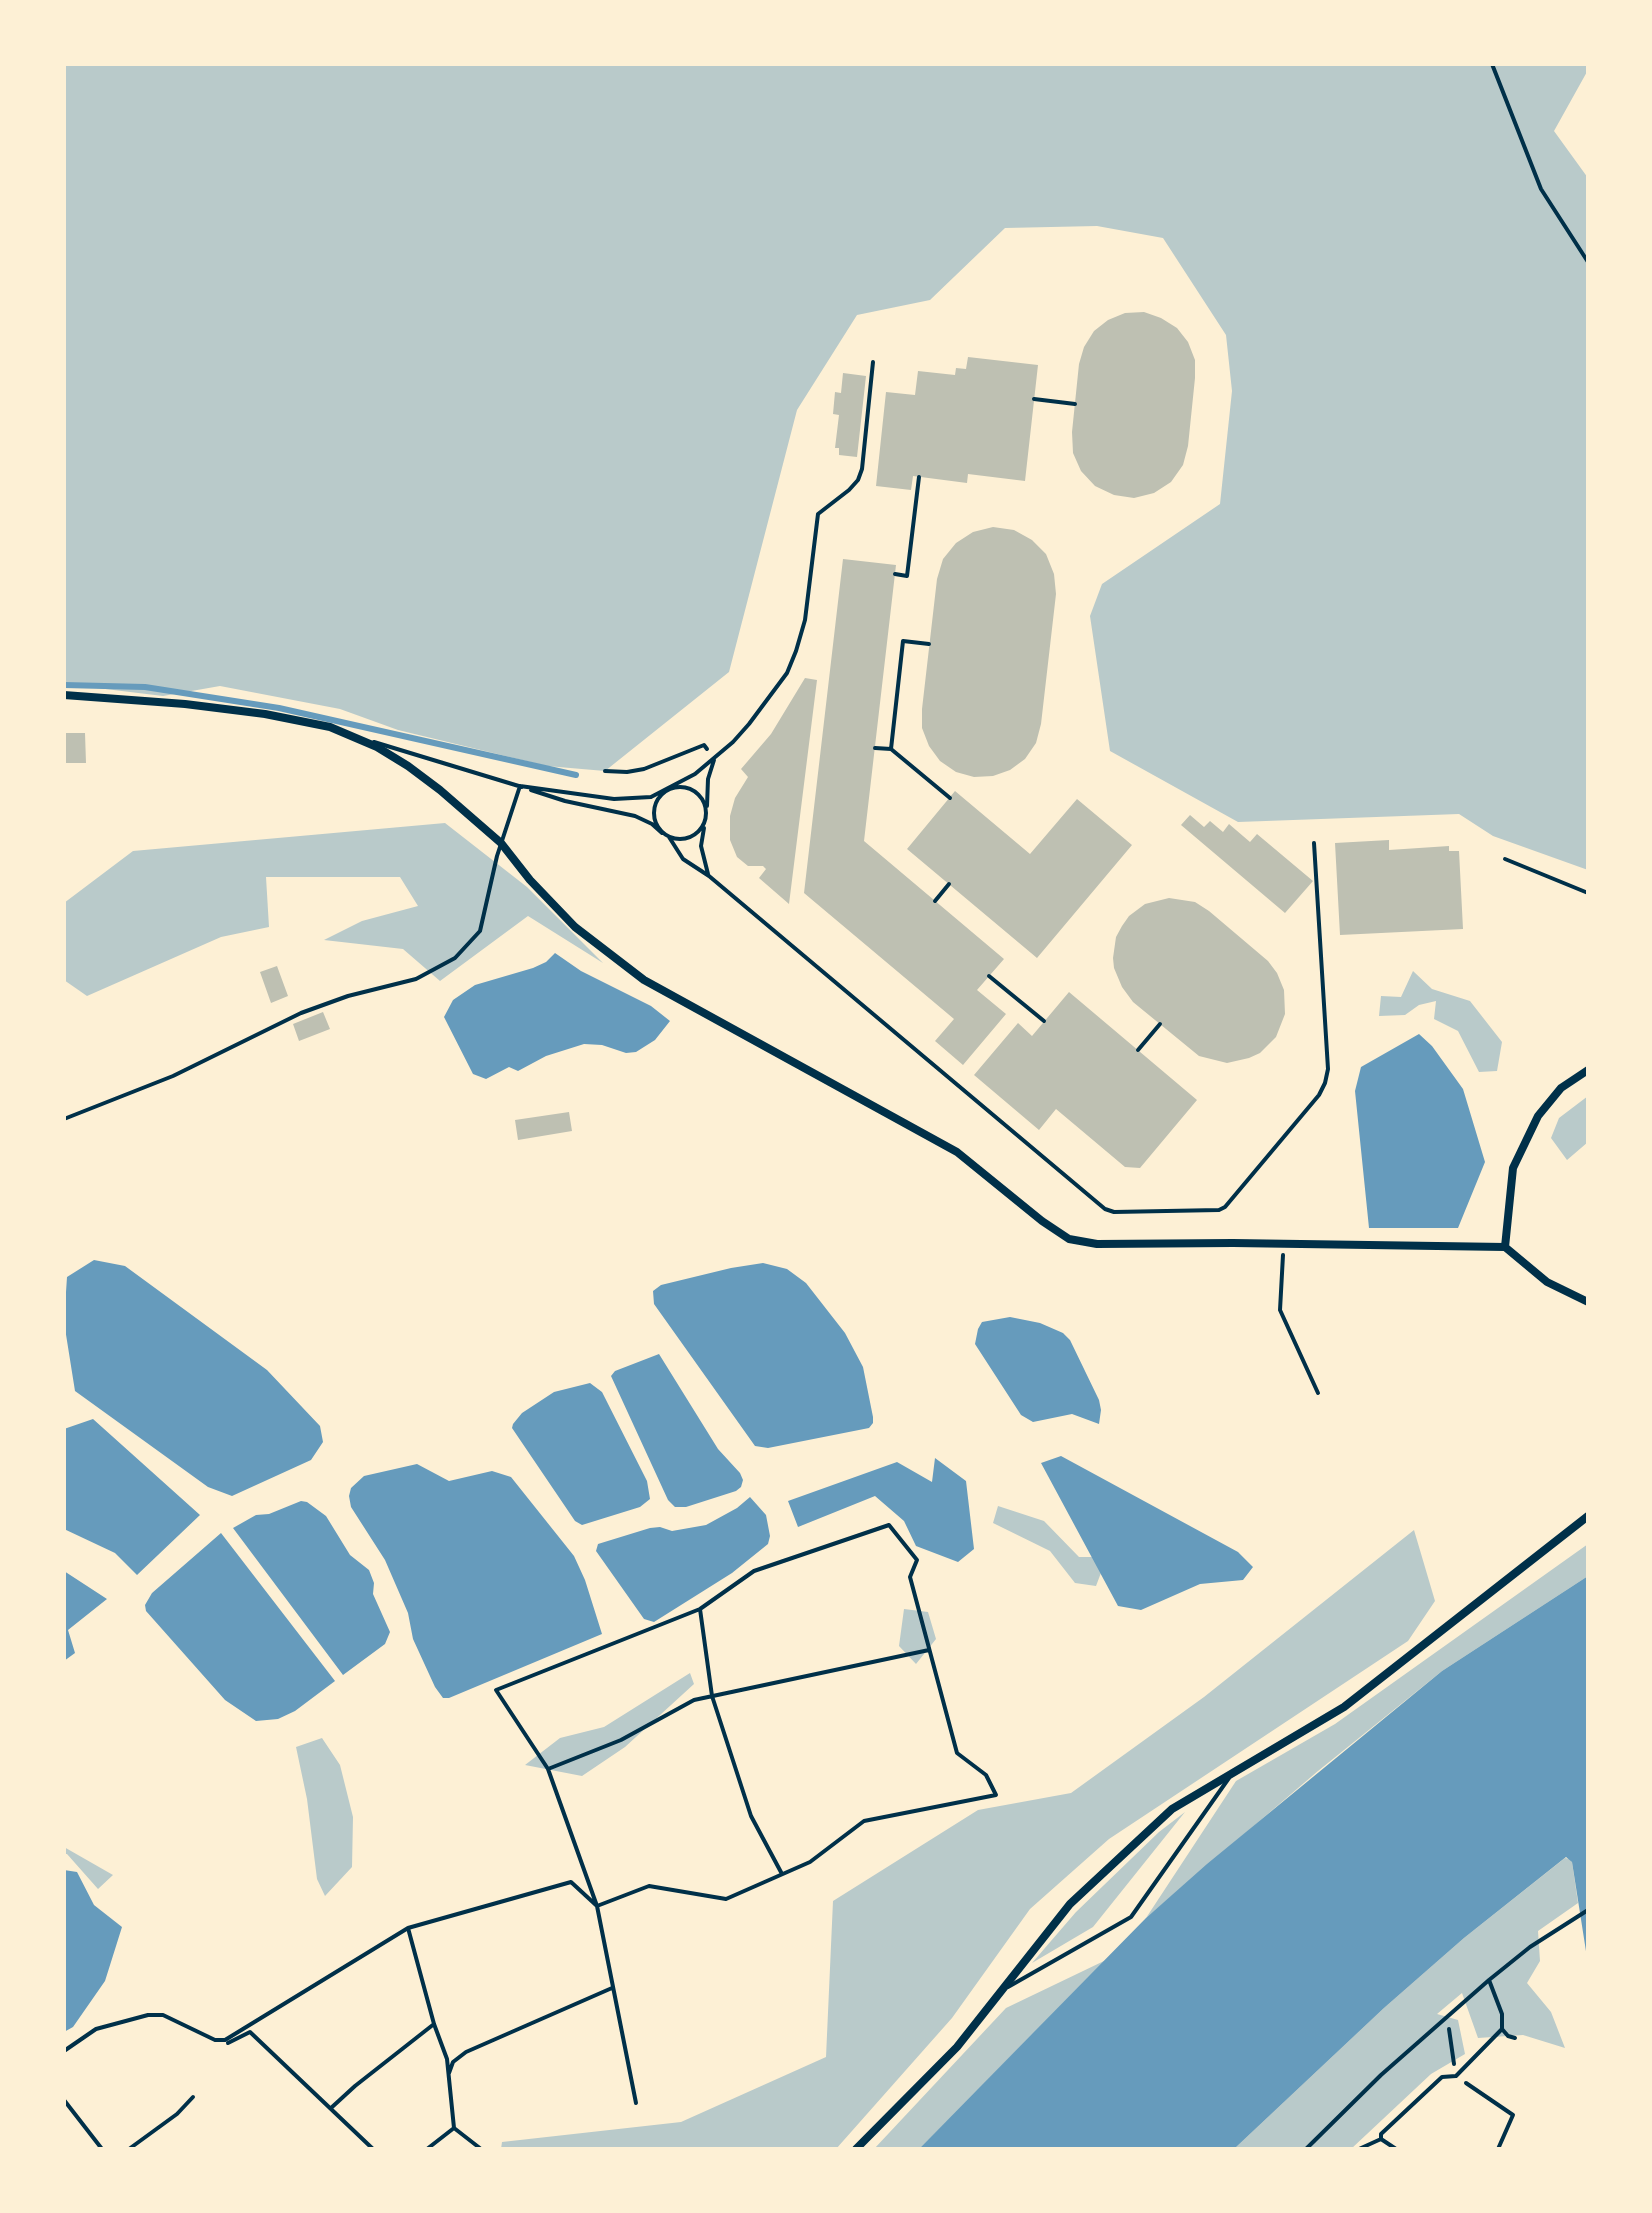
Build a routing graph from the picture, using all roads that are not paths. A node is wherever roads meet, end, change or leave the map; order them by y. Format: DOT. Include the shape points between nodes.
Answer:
graph roads {
  1 [pos="1492,64"];
  2 [pos="1588,262"];
  3 [pos="873,362"];
  4 [pos="64,695"];
  5 [pos="352,735"];
  6 [pos="715,758"];
  7 [pos="520,786"];
  8 [pos="668,789"];
  9 [pos="707,812"];
  10 [pos="705,821"];
  11 [pos="662,833"];
  12 [pos="669,837"];
  13 [pos="501,843"];
  14 [pos="1314,843"];
  15 [pos="1505,859"];
  16 [pos="709,876"];
  17 [pos="1588,893"];
  18 [pos="1588,1070"];
  19 [pos="64,1119"];
  20 [pos="1505,1247"];
  21 [pos="1588,1302"];
  22 [pos="1588,1516"];
  23 [pos="1232,1773"];
  24 [pos="1588,1910"];
  25 [pos="1489,1980"];
  26 [pos="1002,1990"];
  27 [pos="1502,2029"];
  28 [pos="1515,2038"];
  29 [pos="1381,2139"];
  30 [pos="856,2149"];
  31 [pos="1306,2149"];
  32 [pos="1359,2149"];
  33 [pos="1396,2149"];
  1 -- 2 [label="lane" via="1541,189"];
  3 -- 6 [label="lane" via="862,469 849,490 818,514 805,620 792,662 749,724"];
  4 -- 5 [label="street" via="225,708 301,720"];
  5 -- 7 [label="lane"];
  5 -- 13 [label="street" via="408,766"];
  6 -- 8 [label="lane"];
  6 -- 9 [label="lane"];
  7 -- 8 [label="lane" via="637,800"];
  7 -- 11 [label="lane" via="635,816"];
  7 -- 13 [label="lane"];
  8 -- 9 [label="lane" via="695,791"];
  8 -- 11 [label="lane" via="654,807"];
  9 -- 10 [label="lane"];
  10 -- 12 [label="lane" via="695,835"];
  10 -- 16 [label="lane" via="701,846"];
  11 -- 12 [label="lane"];
  12 -- 16 [label="lane" via="683,859"];
  13 -- 19 [label="lane" via="480,931 444,964 406,983 301,1013 173,1076"];
  13 -- 20 [label="street" via="575,927 644,980 957,1152 1069,1239 1097,1244"];
  14 -- 16 [label="lane" via="1325,1083 1219,1210 1105,1209"];
  15 -- 17 [label="lane"];
  18 -- 20 [label="street" via="1561,1088 1538,1116 1513,1168"];
  20 -- 21 [label="street" via="1547,1282"];
  22 -- 23 [label="street" via="1344,1707"];
  23 -- 26 [label="street" via="1172,1809 1070,1904"];
  23 -- 26 [label="lane" via="1131,1917"];
  24 -- 25 [label="lane"];
  25 -- 27 [label="lane"];
  25 -- 31 [label="lane"];
  26 -- 30 [label="street" via="957,2047"];
  27 -- 28 [label="lane"];
  27 -- 29 [label="lane" via="1456,2076 1442,2077"];
  29 -- 32 [label="lane"];
  29 -- 33 [label="lane"];
}
